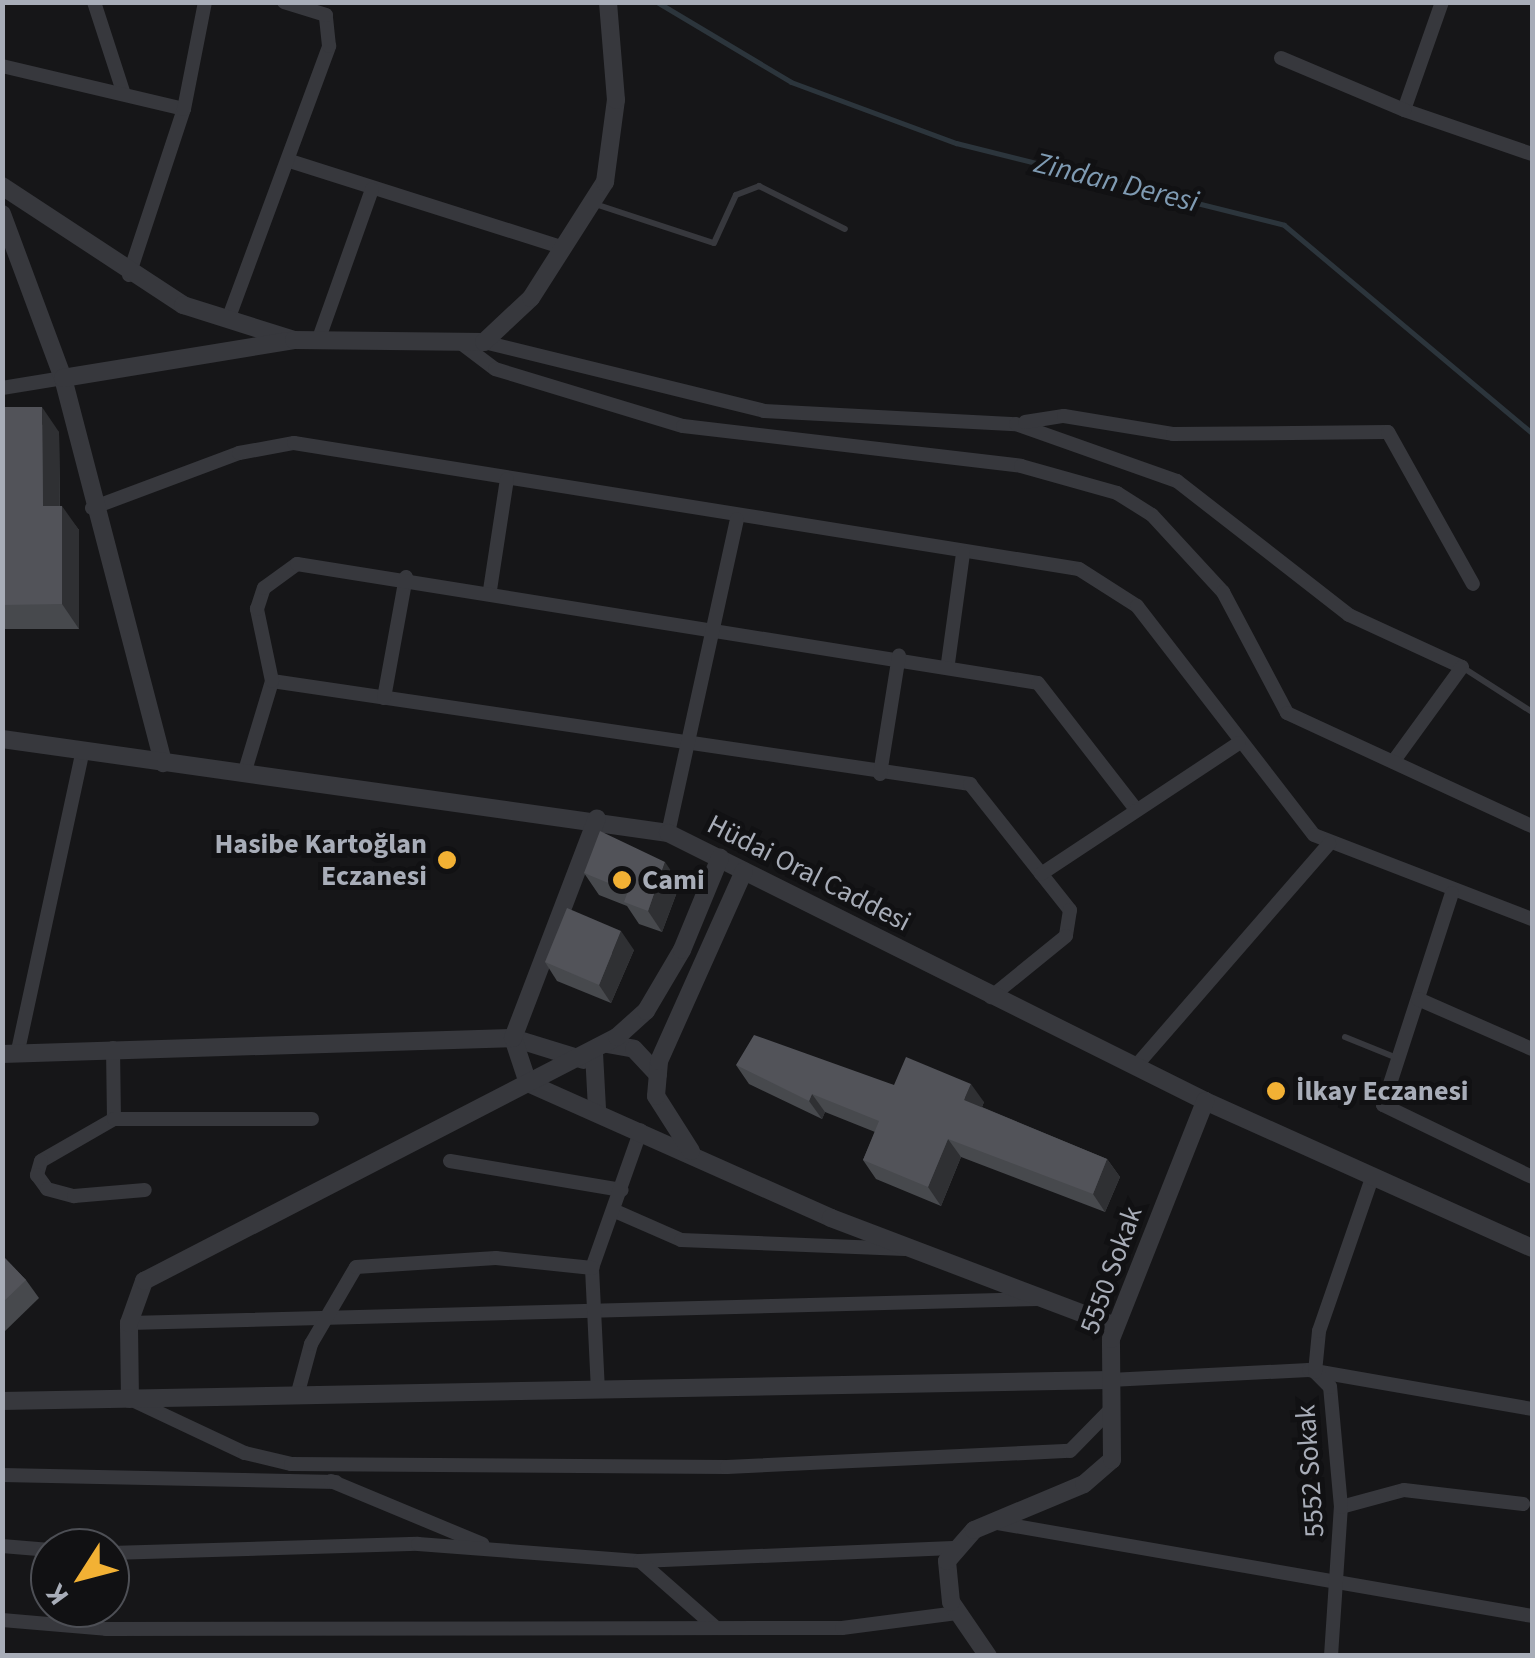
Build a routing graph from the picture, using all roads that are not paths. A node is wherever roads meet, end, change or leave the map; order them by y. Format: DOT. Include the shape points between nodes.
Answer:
graph roads {
  1 [pos="94,2"];
  2 [pos="205,2"];
  3 [pos="284,2"];
  4 [pos="608,2"];
  5 [pos="1442,2"];
  6 [pos="1281,58"];
  7 [pos="2,66"];
  8 [pos="123,92"];
  9 [pos="184,109"];
  10 [pos="1404,110"];
  11 [pos="1532,154"];
  12 [pos="293,162"];
  13 [pos="2,186"];
  14 [pos="372,189"];
  15 [pos="592,204"];
  16 [pos="2,214"];
  17 [pos="845,229"];
  18 [pos="564,248"];
  19 [pos="129,274"];
  20 [pos="229,317"];
  21 [pos="294,340"];
  22 [pos="318,341"];
  23 [pos="484,342"];
  24 [pos="462,344"];
  25 [pos="62,378"];
  26 [pos="2,388"];
  27 [pos="1016,424"];
  28 [pos="507,479"];
  29 [pos="92,508"];
  30 [pos="736,518"];
  31 [pos="963,553"];
  32 [pos="406,577"];
  33 [pos="1473,584"];
  34 [pos="490,590"];
  35 [pos="714,630"];
  36 [pos="899,656"];
  37 [pos="948,663"];
  38 [pos="1462,668"];
  39 [pos="272,681"];
  40 [pos="384,698"];
  41 [pos="1532,712"];
  42 [pos="2,739"];
  43 [pos="1239,743"];
  44 [pos="692,744"];
  45 [pos="84,750"];
  46 [pos="163,762"];
  47 [pos="1392,762"];
  48 [pos="244,774"];
  49 [pos="880,774"];
  50 [pos="1135,808"];
  51 [pos="597,818"];
  52 [pos="1532,826"];
  53 [pos="668,833"];
  54 [pos="1329,844"];
  55 [pos="720,858"];
  56 [pos="744,871"];
  57 [pos="1041,874"];
  58 [pos="1452,893"];
  59 [pos="1532,919"];
  60 [pos="990,997"];
  61 [pos="1418,999"];
  62 [pos="513,1038"];
  63 [pos="1345,1038"];
  64 [pos="113,1048"];
  65 [pos="1532,1049"];
  66 [pos="595,1052"];
  67 [pos="10,1054"];
  68 [pos="1398,1058"];
  69 [pos="1135,1067"];
  70 [pos="658,1075"];
  71 [pos="528,1083"];
  72 [pos="656,1096"];
  73 [pos="1205,1101"];
  74 [pos="597,1109"];
  75 [pos="312,1118"];
  76 [pos="114,1119"];
  77 [pos="641,1130"];
  78 [pos="694,1155"];
  79 [pos="450,1161"];
  80 [pos="1532,1177"];
  81 [pos="1372,1178"];
  82 [pos="144,1190"];
  83 [pos="622,1190"];
  84 [pos="615,1212"];
  85 [pos="1532,1248"];
  86 [pos="916,1250"];
  87 [pos="592,1268"];
  88 [pos="1048,1299"];
  89 [pos="592,1313"];
  90 [pos="326,1318"];
  91 [pos="129,1322"];
  92 [pos="1116,1326"];
  93 [pos="1315,1372"];
  94 [pos="1110,1380"];
  95 [pos="598,1391"];
  96 [pos="297,1396"];
  97 [pos="130,1399"];
  98 [pos="2,1401"];
  99 [pos="1112,1408"];
  100 [pos="1532,1409"];
  101 [pos="291,1464"];
  102 [pos="2,1475"];
  103 [pos="336,1482"];
  104 [pos="1522,1504"];
  105 [pos="1341,1507"];
  106 [pos="992,1522"];
  107 [pos="2,1546"];
  108 [pos="30,1548"];
  109 [pos="492,1548"];
  110 [pos="953,1548"];
  111 [pos="130,1553"];
  112 [pos="640,1561"];
  113 [pos="1340,1579"];
  114 [pos="957,1613"];
  115 [pos="1532,1616"];
  116 [pos="2,1620"];
  117 [pos="716,1627"];
  118 [pos="988,1656"];
  119 [pos="1331,1656"];
  1 -- 8 [label="street"];
  2 -- 9 [label="street"];
  3 -- 12 [label="street" via="309,5 330,29"];
  4 -- 15 [label="street" via="616,100 605,182"];
  5 -- 10 [label="street"];
  6 -- 10 [label="street"];
  7 -- 8 [label="street"];
  8 -- 9 [label="street"];
  9 -- 19 [label="street"];
  10 -- 11 [label="street"];
  12 -- 14 [label="street"];
  12 -- 20 [label="street"];
  13 -- 19 [label="street"];
  14 -- 18 [label="street"];
  14 -- 22 [label="street"];
  15 -- 17 [label="lane" via="714,243 736,194 759,186"];
  15 -- 18 [label="street"];
  16 -- 25 [label="street"];
  18 -- 23 [label="street"];
  19 -- 20 [label="street" via="183,305"];
  20 -- 21 [label="street"];
  21 -- 22 [label="street"];
  21 -- 25 [label="street"];
  22 -- 24 [label="street"];
  23 -- 24 [label="street"];
  23 -- 27 [label="street" via="764,411"];
  24 -- 47 [label="street" via="495,369 683,426 1021,466 1117,493 1180,541 1222,592 1287,714"];
  25 -- 26 [label="street"];
  25 -- 29 [label="street"];
  27 -- 33 [label="street" via="1064,416 1173,434 1388,432"];
  27 -- 38 [label="street" via="1177,481 1349,615"];
  28 -- 29 [label="street" via="294,443 239,453"];
  28 -- 30 [label="street"];
  28 -- 34 [label="street"];
  29 -- 46 [label="street"];
  30 -- 31 [label="street"];
  30 -- 35 [label="street"];
  31 -- 37 [label="street"];
  31 -- 43 [label="street" via="1079,569 1114,585"];
  32 -- 34 [label="street"];
  32 -- 39 [label="street" via="298,564 280,572 257,609"];
  32 -- 40 [label="street"];
  34 -- 35 [label="street"];
  35 -- 36 [label="street"];
  35 -- 44 [label="street"];
  36 -- 37 [label="street"];
  36 -- 49 [label="street"];
  37 -- 50 [label="street" via="1038,683"];
  38 -- 41 [label="lane"];
  38 -- 47 [label="street"];
  39 -- 40 [label="street"];
  39 -- 48 [label="street"];
  40 -- 44 [label="street"];
  42 -- 45 [label="street, Hüdai Oral Caddesi"];
  43 -- 50 [label="street"];
  43 -- 54 [label="street"];
  44 -- 49 [label="street"];
  44 -- 53 [label="street"];
  45 -- 46 [label="street, Hüdai Oral Caddesi"];
  45 -- 67 [label="street"];
  46 -- 48 [label="street, Hüdai Oral Caddesi"];
  47 -- 52 [label="street"];
  48 -- 51 [label="street, Hüdai Oral Caddesi"];
  49 -- 57 [label="street" via="970,784"];
  50 -- 57 [label="street"];
  51 -- 53 [label="street, Hüdai Oral Caddesi"];
  51 -- 62 [label="street"];
  53 -- 55 [label="street, Hüdai Oral Caddesi"];
  54 -- 58 [label="street"];
  54 -- 69 [label="street"];
  55 -- 56 [label="street, Hüdai Oral Caddesi"];
  55 -- 66 [label="street" via="655,996"];
  56 -- 60 [label="street, Hüdai Oral Caddesi"];
  56 -- 70 [label="street" via="696,966"];
  57 -- 60 [label="street" via="1071,925"];
  58 -- 59 [label="street"];
  58 -- 61 [label="street"];
  60 -- 69 [label="street, Hüdai Oral Caddesi"];
  61 -- 65 [label="street"];
  61 -- 68 [label="street"];
  62 -- 64 [label="street"];
  62 -- 66 [label="street"];
  62 -- 71 [label="street"];
  63 -- 68 [label="lane"];
  64 -- 67 [label="street"];
  64 -- 76 [label="street"];
  66 -- 70 [label="street" via="634,1049"];
  66 -- 71 [label="street"];
  66 -- 74 [label="street"];
  68 -- 80 [label="street" via="1383,1105"];
  69 -- 73 [label="street, Hüdai Oral Caddesi"];
  70 -- 72 [label="street"];
  71 -- 74 [label="street"];
  71 -- 91 [label="street" via="186,1255 144,1281"];
  72 -- 77 [label="street"];
  72 -- 78 [label="street"];
  73 -- 81 [label="street, Hüdai Oral Caddesi"];
  73 -- 92 [label="street, 5550 Sokak"];
  74 -- 77 [label="street"];
  75 -- 76 [label="street"];
  76 -- 82 [label="street" via="41,1162 37,1176 47,1189 74,1196"];
  77 -- 78 [label="street"];
  77 -- 83 [label="street"];
  78 -- 86 [label="street"];
  79 -- 83 [label="street"];
  81 -- 85 [label="street, Hüdai Oral Caddesi"];
  81 -- 93 [label="street, 5552 Sokak" via="1319,1331"];
  83 -- 84 [label="street"];
  84 -- 86 [label="street" via="681,1240"];
  84 -- 87 [label="street"];
  86 -- 88 [label="street"];
  87 -- 89 [label="street"];
  87 -- 90 [label="street" via="496,1258 356,1267"];
  88 -- 89 [label="street"];
  88 -- 92 [label="street"];
  89 -- 90 [label="street"];
  89 -- 95 [label="street"];
  90 -- 91 [label="street"];
  90 -- 96 [label="street"];
  91 -- 97 [label="street"];
  92 -- 94 [label="street, 5550 Sokak"];
  93 -- 94 [label="street"];
  93 -- 100 [label="street"];
  93 -- 105 [label="street, 5552 Sokak" via="1330,1387"];
  94 -- 95 [label="street"];
  94 -- 99 [label="street, 5550 Sokak"];
  95 -- 96 [label="street"];
  96 -- 97 [label="street"];
  97 -- 98 [label="street"];
  97 -- 101 [label="street" via="245,1453"];
  99 -- 101 [label="street" via="1070,1451 727,1467"];
  99 -- 106 [label="street, 5550 Sokak" via="1112,1460 1098,1476"];
  101 -- 103 [label="street"];
  102 -- 103 [label="street"];
  103 -- 109 [label="street"];
  104 -- 105 [label="street" via="1404,1490"];
  105 -- 113 [label="street, 5552 Sokak"];
  106 -- 110 [label="street, 5550 Sokak"];
  106 -- 113 [label="street"];
  107 -- 108 [label="street"];
  109 -- 111 [label="street"];
  109 -- 112 [label="street"];
  110 -- 112 [label="street"];
  110 -- 114 [label="street" via="946,1588"];
  112 -- 117 [label="street"];
  113 -- 115 [label="street"];
  113 -- 119 [label="street, 5552 Sokak"];
  114 -- 117 [label="street" via="842,1628"];
  114 -- 118 [label="street"];
  116 -- 117 [label="street" via="125,1629"];
}
